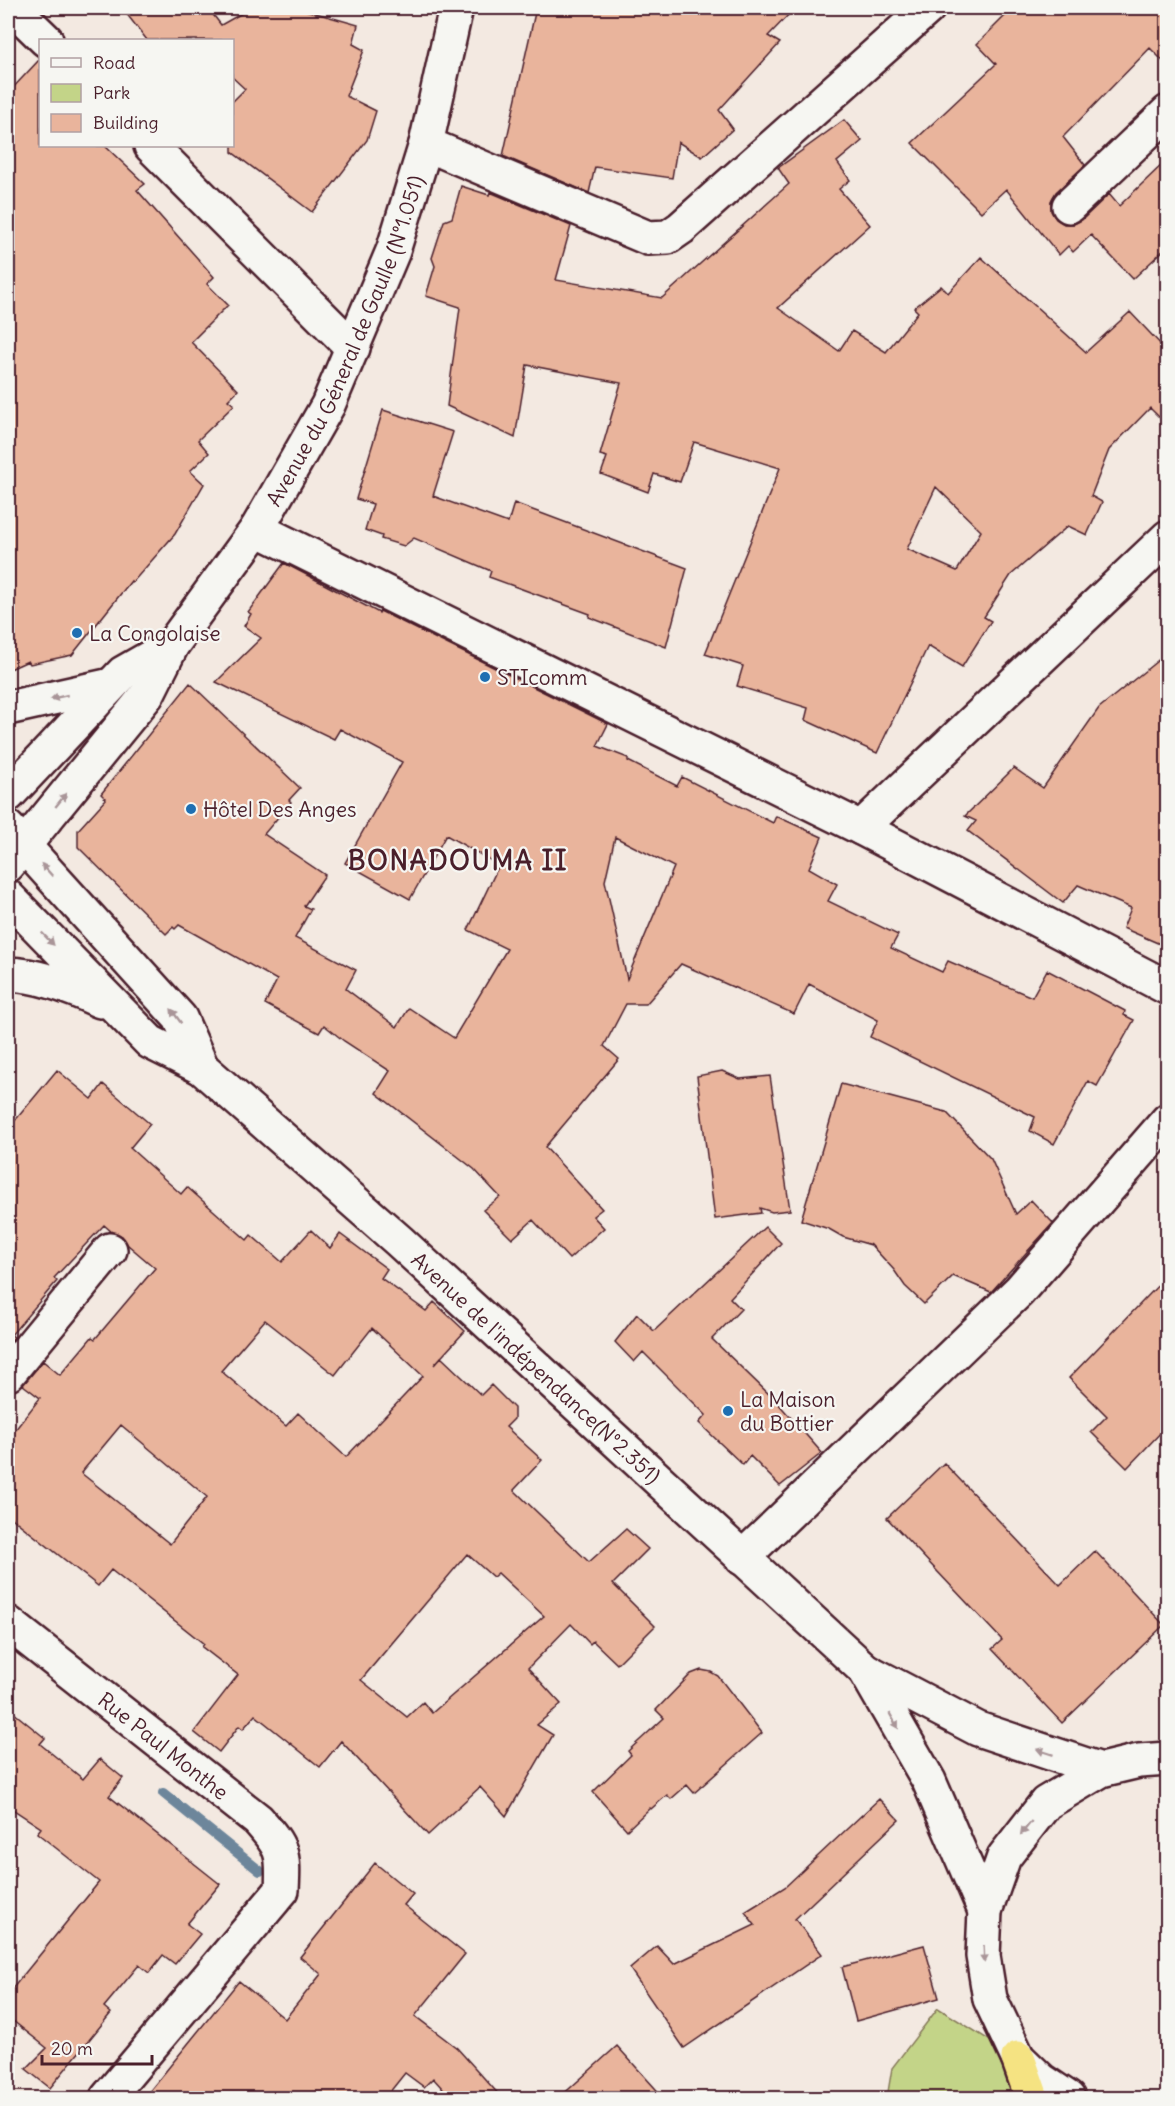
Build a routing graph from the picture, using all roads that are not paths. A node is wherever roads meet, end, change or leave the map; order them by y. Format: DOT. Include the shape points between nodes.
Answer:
graph roads {
  1 [pos="13,8"];
  2 [pos="456,8"];
  3 [pos="928,8"];
  4 [pos="45,39"];
  5 [pos="1167,112"];
  6 [pos="426,144"];
  7 [pos="152,147"];
  8 [pos="1069,206"];
  9 [pos="353,348"];
  10 [pos="257,529"];
  11 [pos="1167,537"];
  12 [pos="172,645"];
  13 [pos="111,685"];
  14 [pos="8,708"];
  15 [pos="8,795"];
  16 [pos="861,828"];
  17 [pos="13,846"];
  18 [pos="8,897"];
  19 [pos="8,974"];
  20 [pos="1167,988"];
  21 [pos="118,1010"];
  22 [pos="201,1068"];
  23 [pos="1167,1120"];
  24 [pos="110,1250"];
  25 [pos="8,1374"];
  26 [pos="742,1558"];
  27 [pos="8,1623"];
  28 [pos="865,1670"];
  29 [pos="1167,1759"];
  30 [pos="1101,1770"];
  31 [pos="985,1911"];
  32 [pos="1018,2058"];
  33 [pos="107,2098"];
  34 [pos="1032,2098"];
  35 [pos="1068,2098"];
  1 -- 4 [label="street"];
  2 -- 6 [label="street, Avenue du Géneral de Gaulle (N°1.051)"];
  3 -- 6 [label="street" via="668,237 648,238"];
  5 -- 8 [label="street"];
  6 -- 9 [label="street, Avenue du Géneral de Gaulle (N°1.051)" via="393,251"];
  7 -- 9 [label="street"];
  9 -- 10 [label="street, Avenue du Géneral de Gaulle (N°1.051)" via="328,405"];
  10 -- 12 [label="street, Avenue du Géneral de Gaulle (N°1.051)"];
  10 -- 16 [label="street"];
  11 -- 16 [label="street"];
  12 -- 13 [label="street, Avenue du Géneral de Gaulle (N°1.051)" via="123,673"];
  17 -- 12 [label="street, Avenue du Géneral de Gaulle (N°1.051), one-way" via="147,695"];
  13 -- 14 [label="street, one-way"];
  13 -- 15 [label="street, Avenue du Géneral de Gaulle (N°1.051)"];
  16 -- 20 [label="street"];
  22 -- 17 [label="street, Avenue de l'indépendance(N°2.351), one-way" via="180,1018"];
  18 -- 21 [label="street, Avenue de l'indépendance(N°2.351), one-way"];
  19 -- 21 [label="street" via="46,979"];
  21 -- 22 [label="street, Avenue de l'indépendance(N°2.351)" via="150,1042"];
  22 -- 26 [label="street, Avenue de l'indépendance(N°2.351)" via="399,1241"];
  23 -- 26 [label="street" via="1019,1291"];
  24 -- 25 [label="street"];
  26 -- 28 [label="street, Avenue de l'indépendance(N°2.351)"];
  27 -- 33 [label="street, Rue Paul Monthe" via="258,1820 277,1841 283,1862 282,1890"];
  30 -- 28 [label="street, Avenue de l'indépendance(N°2.351), one-way" via="978,1728"];
  28 -- 31 [label="street, Avenue de l'indépendance(N°2.351), one-way" via="929,1781"];
  29 -- 30 [label="street"];
  30 -- 31 [label="street, one-way" via="1046,1803 1004,1857"];
  31 -- 32 [label="street, one-way" via="983,1956 990,1999"];
  32 -- 34 [label="highway"];
  32 -- 35 [label="street"];
}
